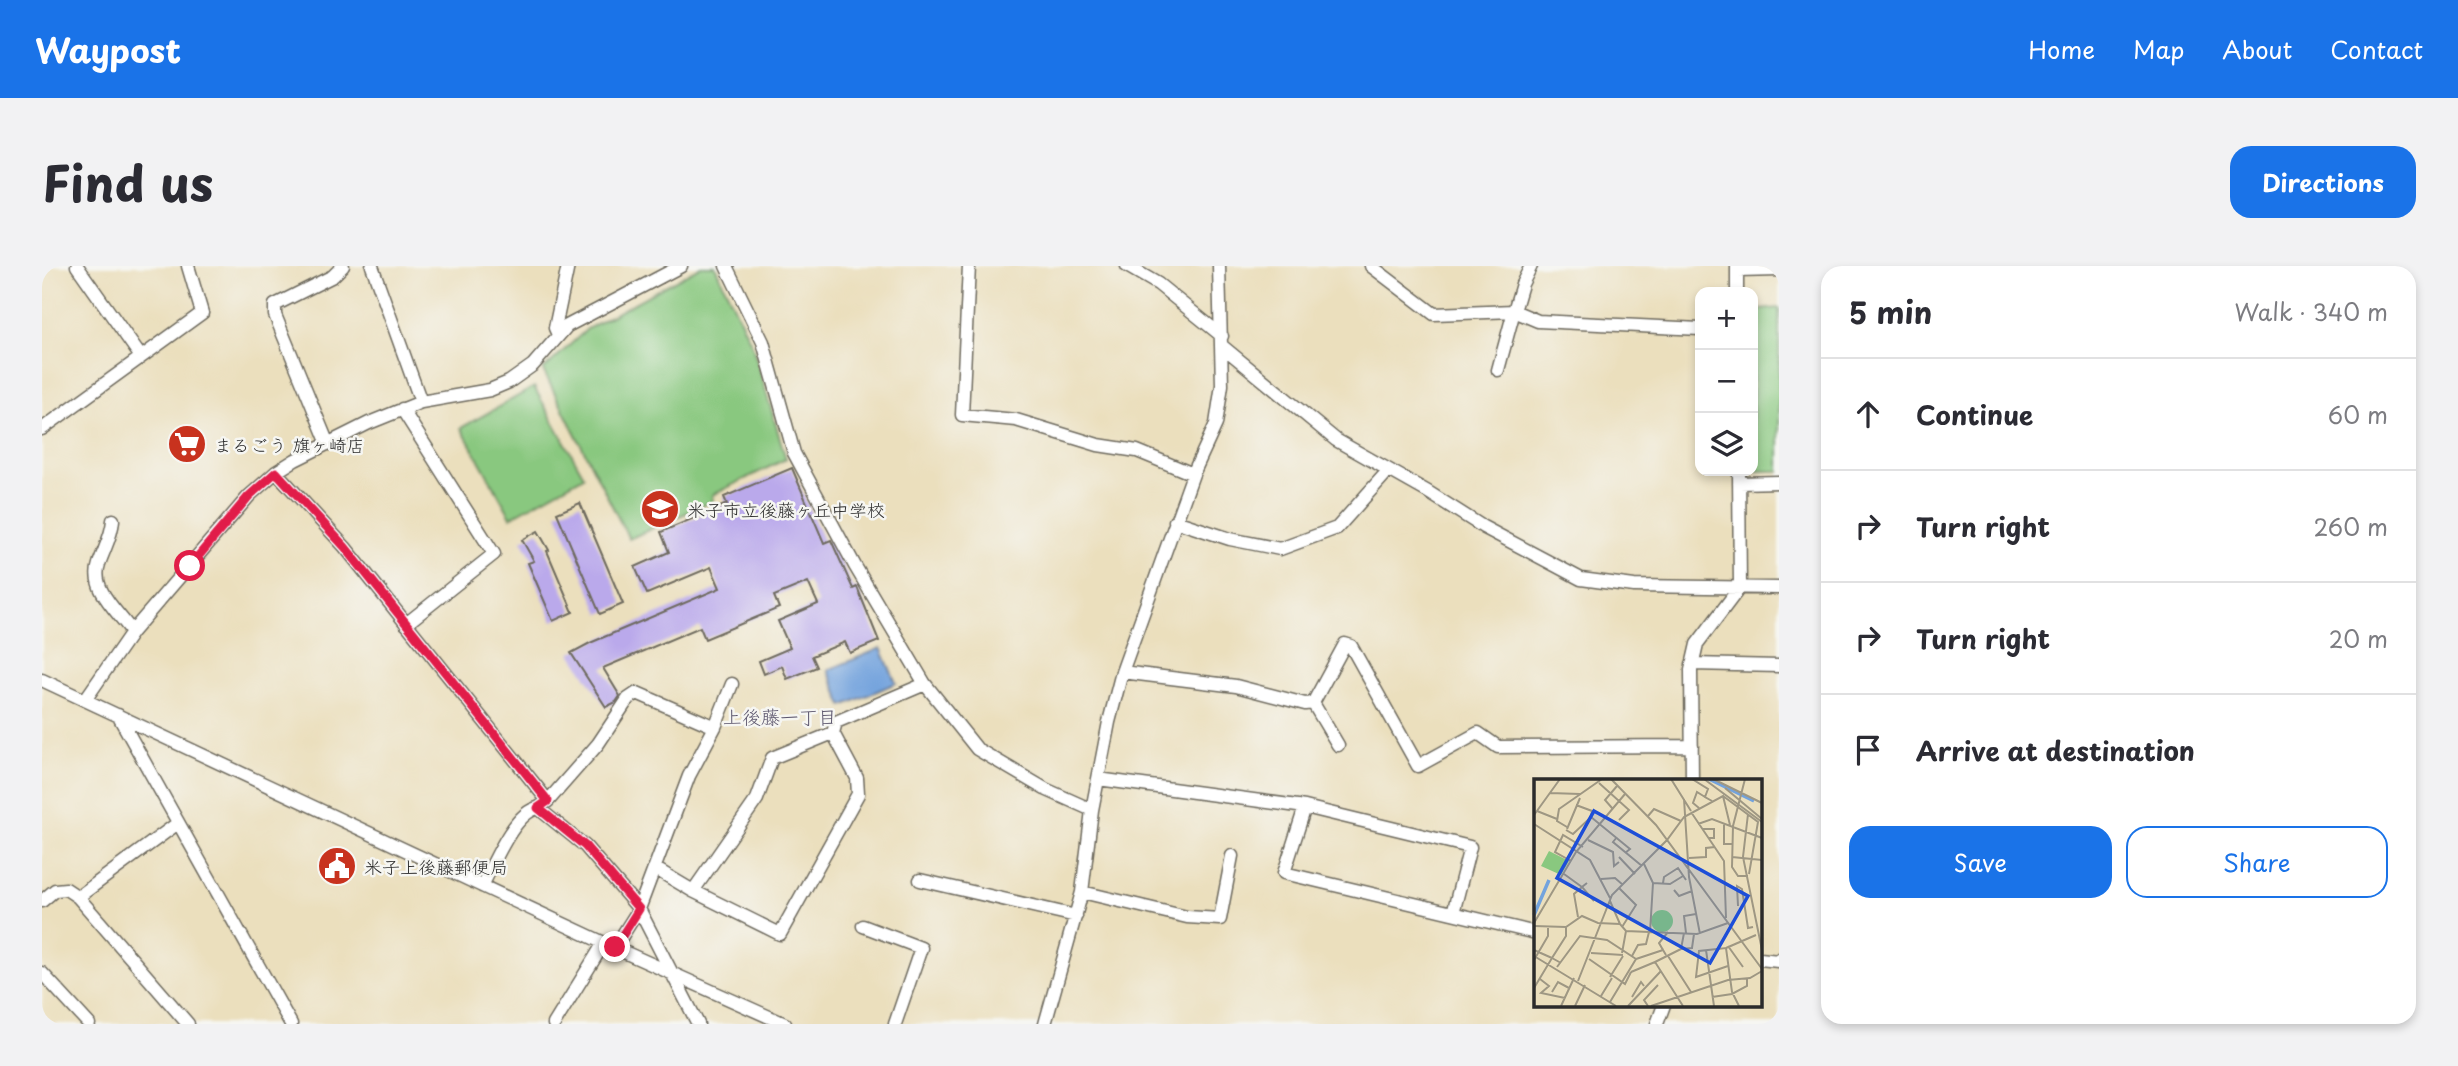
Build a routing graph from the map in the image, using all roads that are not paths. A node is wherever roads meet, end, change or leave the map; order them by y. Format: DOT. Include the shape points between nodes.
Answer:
graph roads {
  1 [pos="77,266"];
  2 [pos="188,266"];
  3 [pos="343,266"];
  4 [pos="372,266"];
  5 [pos="568,266"];
  6 [pos="681,266"];
  7 [pos="726,266"];
  8 [pos="969,266"];
  9 [pos="1127,266"];
  10 [pos="1219,266"];
  11 [pos="1371,266"];
  12 [pos="1531,266"];
  13 [pos="1737,269"];
  14 [pos="1779,270"];
  15 [pos="1737,287"];
  16 [pos="1514,311"];
  17 [pos="1695,329"];
  18 [pos="558,335"];
  19 [pos="1222,341"];
  20 [pos="141,357"];
  21 [pos="1499,370"];
  22 [pos="421,402"];
  23 [pos="402,409"];
  24 [pos="42,429"];
  25 [pos="328,444"];
  26 [pos="1388,471"];
  27 [pos="276,472"];
  28 [pos="1193,474"];
  29 [pos="1739,477"];
  30 [pos="1779,482"];
  31 [pos="113,520"];
  32 [pos="1175,521"];
  33 [pos="1740,587"];
  34 [pos="1779,588"];
  35 [pos="406,624"];
  36 [pos="132,632"];
  37 [pos="1692,664"];
  38 [pos="1779,666"];
  39 [pos="1122,672"];
  40 [pos="42,680"];
  41 [pos="732,684"];
  42 [pos="925,684"];
  43 [pos="85,700"];
  44 [pos="1313,703"];
  45 [pos="118,715"];
  46 [pos="715,727"];
  47 [pos="833,733"];
  48 [pos="1338,745"];
  49 [pos="1692,746"];
  50 [pos="1098,779"];
  51 [pos="1692,779"];
  52 [pos="543,804"];
  53 [pos="1305,807"];
  54 [pos="1092,810"];
  55 [pos="178,823"];
  56 [pos="1232,856"];
  57 [pos="656,869"];
  58 [pos="920,880"];
  59 [pos="482,886"];
  60 [pos="693,891"];
  61 [pos="1082,892"];
  62 [pos="78,897"];
  63 [pos="42,901"];
  64 [pos="639,909"];
  65 [pos="1453,913"];
  66 [pos="1076,916"];
  67 [pos="863,926"];
  68 [pos="1534,933"];
  69 [pos="610,945"];
  70 [pos="670,971"];
  71 [pos="42,972"];
  72 [pos="1664,1006"];
  73 [pos="89,1024"];
  74 [pos="188,1024"];
  75 [pos="291,1024"];
  76 [pos="554,1024"];
  77 [pos="698,1024"];
  78 [pos="785,1024"];
  79 [pos="895,1024"];
  80 [pos="1045,1024"];
  81 [pos="1657,1024"];
  1 -- 20 [label="street"];
  2 -- 20 [label="street" via="202,313"];
  3 -- 25 [label="street" via="333,276 275,305 275,315"];
  4 -- 22 [label="street"];
  5 -- 18 [label="street" via="555,328"];
  6 -- 18 [label="street"];
  7 -- 42 [label="street" via="763,342 794,453"];
  8 -- 28 [label="street" via="962,415 1016,420 1098,445 1137,450"];
  9 -- 19 [label="street" via="1158,284"];
  10 -- 19 [label="street"];
  11 -- 16 [label="street" via="1434,314"];
  12 -- 16 [label="street"];
  13 -- 14 [label="street"];
  13 -- 15 [label="street"];
  16 -- 17 [label="street" via="1538,321"];
  16 -- 21 [label="street"];
  18 -- 22 [label="street" via="533,365 509,382 490,390"];
  19 -- 26 [label="street" via="1336,440"];
  19 -- 28 [label="street" via="1216,424"];
  20 -- 24 [label="street"];
  22 -- 23 [label="street"];
  23 -- 25 [label="street"];
  23 -- 35 [label="street" via="494,554"];
  25 -- 27 [label="street"];
  26 -- 32 [label="street" via="1337,528 1280,549"];
  26 -- 33 [label="street" via="1581,579 1634,586"];
  27 -- 35 [label="street" via="345,547"];
  27 -- 36 [label="street" via="249,496"];
  28 -- 32 [label="street"];
  29 -- 30 [label="street"];
  29 -- 33 [label="street"];
  31 -- 36 [label="street" via="97,580"];
  32 -- 39 [label="street"];
  33 -- 34 [label="street"];
  33 -- 37 [label="street" via="1697,644"];
  35 -- 52 [label="street"];
  36 -- 43 [label="street"];
  37 -- 38 [label="street"];
  37 -- 49 [label="street"];
  39 -- 44 [label="street" via="1236,686"];
  39 -- 50 [label="street"];
  40 -- 43 [label="street"];
  41 -- 46 [label="street"];
  42 -- 47 [label="street" via="836,722"];
  42 -- 54 [label="street" via="977,749"];
  43 -- 45 [label="street"];
  44 -- 48 [label="street"];
  44 -- 49 [label="street" via="1345,644 1352,646 1418,766 1478,733 1498,747"];
  45 -- 55 [label="street"];
  45 -- 59 [label="street"];
  46 -- 52 [label="street" via="637,693"];
  46 -- 57 [label="street" via="689,776"];
  47 -- 60 [label="street" via="772,758 757,799"];
  47 -- 60 [label="street" via="857,778 858,794 779,934"];
  49 -- 51 [label="street"];
  50 -- 53 [label="street"];
  50 -- 54 [label="street"];
  52 -- 59 [label="street" via="516,823"];
  52 -- 64 [label="street"];
  53 -- 65 [label="street" via="1470,847"];
  53 -- 65 [label="street" via="1284,873"];
  54 -- 61 [label="street"];
  55 -- 62 [label="street"];
  55 -- 75 [label="street"];
  56 -- 61 [label="street" via="1220,919 1187,917"];
  57 -- 60 [label="street"];
  57 -- 64 [label="street"];
  58 -- 66 [label="street"];
  59 -- 69 [label="street"];
  61 -- 66 [label="street"];
  62 -- 63 [label="street" via="66,889 55,890"];
  62 -- 74 [label="street"];
  64 -- 69 [label="street"];
  64 -- 70 [label="street"];
  65 -- 68 [label="street"];
  66 -- 80 [label="street"];
  67 -- 79 [label="street" via="921,948"];
  69 -- 70 [label="street"];
  69 -- 76 [label="street"];
  70 -- 77 [label="street"];
  70 -- 78 [label="street"];
  71 -- 73 [label="street"];
  72 -- 81 [label="street"];
}
